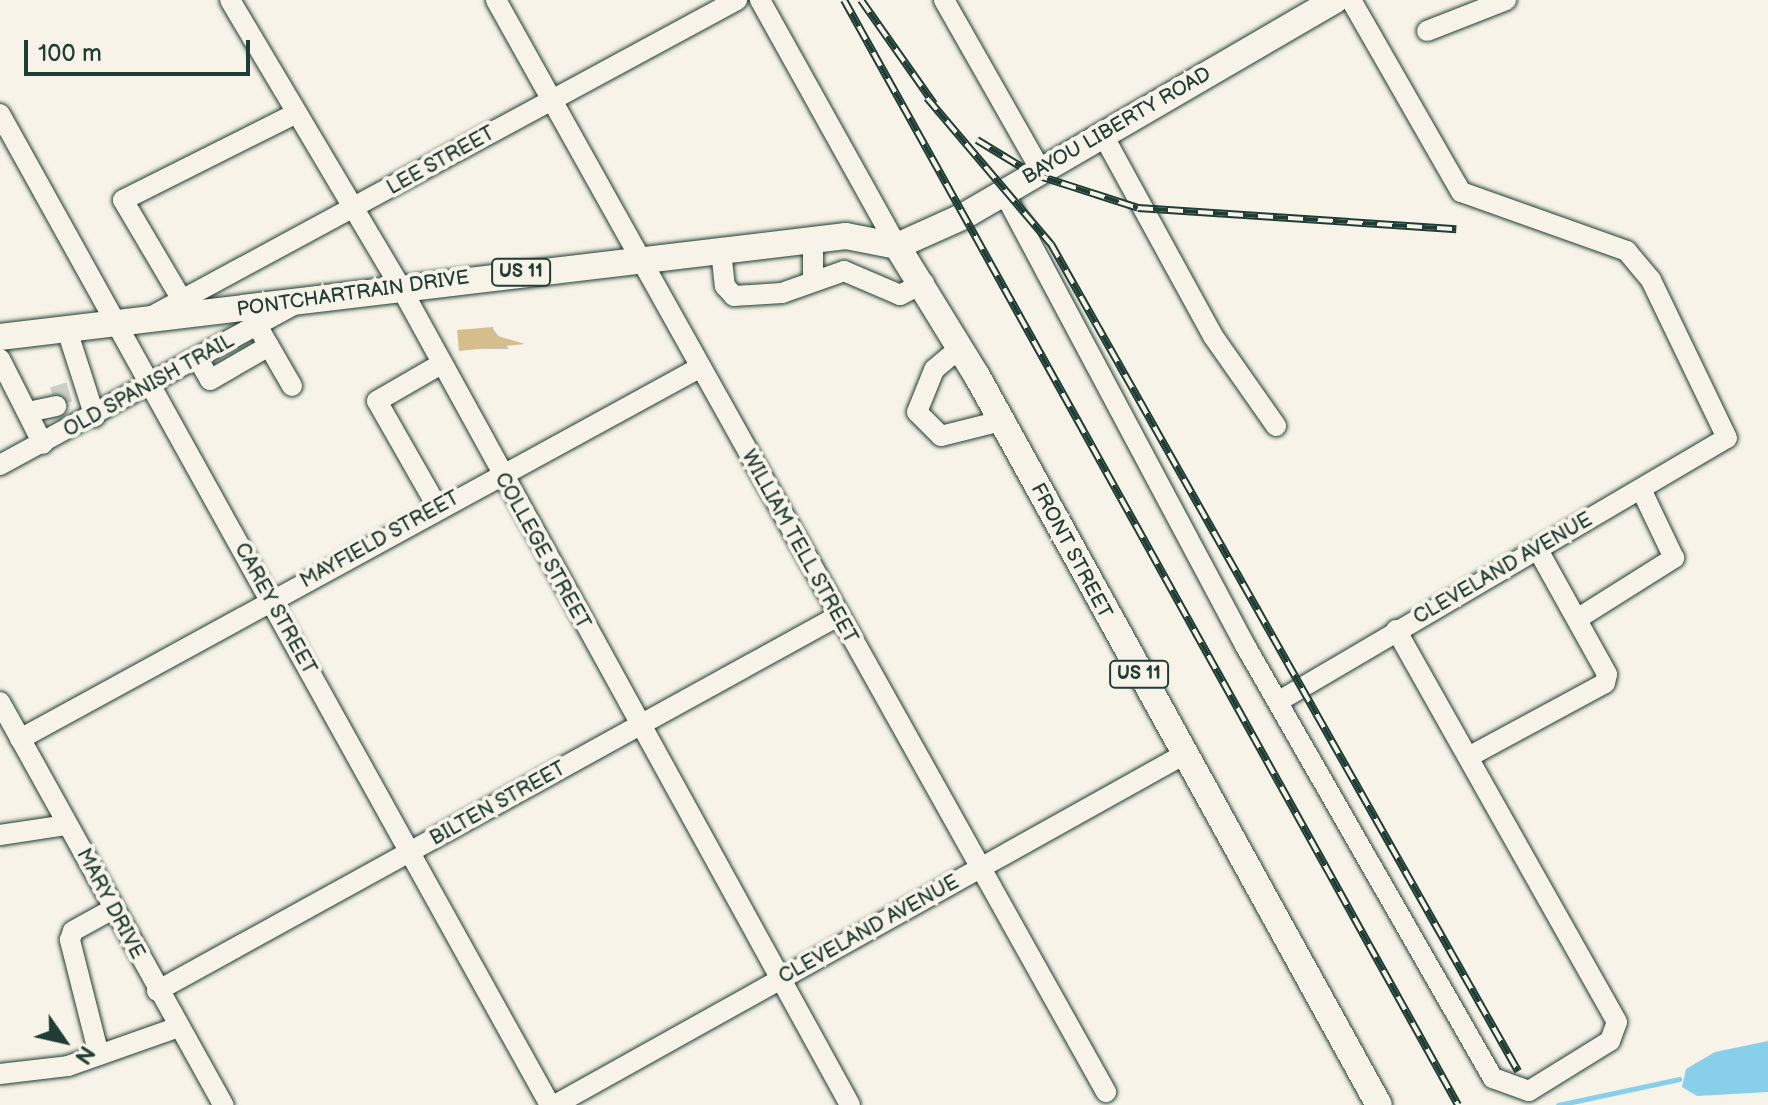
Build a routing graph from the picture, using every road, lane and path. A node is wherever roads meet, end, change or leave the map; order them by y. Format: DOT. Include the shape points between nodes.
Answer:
graph roads {
  1 [pos="230,0"];
  2 [pos="496,0"];
  3 [pos="737,0"];
  4 [pos="760,0"];
  5 [pos="944,0"];
  6 [pos="1335,0"];
  7 [pos="1351,0"];
  8 [pos="1506,0"];
  9 [pos="1427,31"];
  10 [pos="553,100"];
  11 [pos="0,114"];
  12 [pos="295,114"];
  13 [pos="1103,135"];
  14 [pos="1040,169"];
  15 [pos="1003,191"];
  16 [pos="350,210"];
  17 [pos="813,240"];
  18 [pos="897,246"];
  19 [pos="721,250"];
  20 [pos="643,258"];
  21 [pos="813,278"];
  22 [pos="924,283"];
  23 [pos="400,286"];
  24 [pos="182,300"];
  25 [pos="296,304"];
  26 [pos="132,321"];
  27 [pos="257,326"];
  28 [pos="67,330"];
  29 [pos="0,337"];
  30 [pos="269,346"];
  31 [pos="961,347"];
  32 [pos="0,359"];
  33 [pos="198,359"];
  34 [pos="441,364"];
  35 [pos="699,368"];
  36 [pos="151,385"];
  37 [pos="292,386"];
  38 [pos="58,400"];
  39 [pos="95,417"];
  40 [pos="1001,421"];
  41 [pos="1276,426"];
  42 [pos="43,444"];
  43 [pos="0,465"];
  44 [pos="500,474"];
  45 [pos="1641,489"];
  46 [pos="438,508"];
  47 [pos="1538,550"];
  48 [pos="270,600"];
  49 [pos="838,616"];
  50 [pos="1577,619"];
  51 [pos="1396,630"];
  52 [pos="1279,701"];
  53 [pos="0,702"];
  54 [pos="637,726"];
  55 [pos="20,739"];
  56 [pos="1183,755"];
  57 [pos="1472,755"];
  58 [pos="67,825"];
  59 [pos="0,835"];
  60 [pos="410,853"];
  61 [pos="980,868"];
  62 [pos="113,909"];
  63 [pos="780,980"];
  64 [pos="157,991"];
  65 [pos="179,1027"];
  66 [pos="99,1055"];
  67 [pos="0,1074"];
  68 [pos="1106,1092"];
  69 [pos="223,1105"];
  70 [pos="552,1105"];
  71 [pos="850,1105"];
  72 [pos="1379,1105"];
  1 -- 12 [label="street, COLLEGE STREET"];
  2 -- 10 [label="street, WILLIAM TELL STREET"];
  3 -- 10 [label="street, LEE STREET"];
  4 -- 18 [label="street, FRONT STREET"];
  5 -- 14 [label="street"];
  6 -- 13 [label="main road, BAYOU LIBERTY ROAD"];
  7 -- 45 [label="street, CLEVELAND AVENUE" via="1461,192 1627,251 1651,280 1727,438"];
  8 -- 9 [label="street"];
  10 -- 16 [label="street, LEE STREET"];
  10 -- 20 [label="street, WILLIAM TELL STREET"];
  11 -- 26 [label="street, CAREY STREET"];
  12 -- 16 [label="street, COLLEGE STREET"];
  12 -- 24 [label="street" via="123,200"];
  13 -- 14 [label="main road, BAYOU LIBERTY ROAD"];
  13 -- 41 [label="street" via="1213,336"];
  14 -- 15 [label="main road, BAYOU LIBERTY ROAD"];
  15 -- 18 [label="main road, BAYOU LIBERTY ROAD"];
  15 -- 52 [label="street"];
  16 -- 23 [label="street, COLLEGE STREET"];
  16 -- 24 [label="street, LEE STREET"];
  17 -- 18 [label="main road, PONTCHARTRAIN DRIVE / US 11" via="846,236"];
  17 -- 19 [label="main road, PONTCHARTRAIN DRIVE / US 11"];
  17 -- 21 [label="street"];
  18 -- 22 [label="main road, FRONT STREET / US 11"];
  19 -- 20 [label="main road, PONTCHARTRAIN DRIVE / US 11"];
  19 -- 21 [label="street" via="725,286 734,296 782,293"];
  20 -- 23 [label="main road, PONTCHARTRAIN DRIVE / US 11"];
  20 -- 35 [label="street, WILLIAM TELL STREET"];
  21 -- 22 [label="street" via="856,273 902,295"];
  22 -- 31 [label="main road, FRONT STREET / US 11"];
  23 -- 25 [label="main road, PONTCHARTRAIN DRIVE / US 11"];
  23 -- 34 [label="street, COLLEGE STREET"];
  24 -- 26 [label="street, LEE STREET"];
  25 -- 26 [label="main road, PONTCHARTRAIN DRIVE / US 11"];
  25 -- 27 [label="street, OLD SPANISH TRAIL"];
  26 -- 28 [label="main road, PONTCHARTRAIN DRIVE / US 11"];
  26 -- 36 [label="street, CAREY STREET"];
  27 -- 30 [label="street"];
  27 -- 33 [label="street, OLD SPANISH TRAIL"];
  28 -- 29 [label="main road, PONTCHARTRAIN DRIVE / US 11"];
  28 -- 38 [label="street"];
  30 -- 33 [label="street" via="210,380"];
  30 -- 37 [label="street"];
  31 -- 40 [label="main road, FRONT STREET / US 11"];
  31 -- 40 [label="street" via="934,370 917,412 941,436"];
  32 -- 38 [label="street"];
  33 -- 36 [label="street, OLD SPANISH TRAIL"];
  34 -- 44 [label="street, COLLEGE STREET"];
  34 -- 46 [label="street" via="377,401"];
  35 -- 44 [label="street, MAYFIELD STREET"];
  35 -- 49 [label="street, WILLIAM TELL STREET"];
  36 -- 39 [label="street, OLD SPANISH TRAIL"];
  36 -- 48 [label="street, CAREY STREET"];
  38 -- 39 [label="street"];
  38 -- 42 [label="street"];
  39 -- 42 [label="street, OLD SPANISH TRAIL"];
  40 -- 56 [label="main road, FRONT STREET / US 11"];
  42 -- 43 [label="street, OLD SPANISH TRAIL"];
  44 -- 46 [label="street, MAYFIELD STREET"];
  44 -- 54 [label="street, COLLEGE STREET"];
  45 -- 47 [label="street, CLEVELAND AVENUE"];
  45 -- 50 [label="street" via="1674,558"];
  46 -- 48 [label="street, MAYFIELD STREET"];
  47 -- 50 [label="street"];
  47 -- 51 [label="street, CLEVELAND AVENUE"];
  48 -- 55 [label="street, MAYFIELD STREET"];
  48 -- 60 [label="street, CAREY STREET"];
  49 -- 54 [label="street, BILTEN STREET"];
  49 -- 61 [label="street, WILLIAM TELL STREET"];
  50 -- 57 [label="street" via="1605,683"];
  51 -- 52 [label="street, CLEVELAND AVENUE"];
  51 -- 57 [label="street"];
  52 -- 57 [label="street" via="1493,1078 1529,1091 1610,1041 1617,1022"];
  53 -- 55 [label="street, MARY DRIVE"];
  54 -- 60 [label="street, BILTEN STREET"];
  54 -- 63 [label="street, COLLEGE STREET"];
  55 -- 58 [label="street, MARY DRIVE"];
  56 -- 61 [label="street, CLEVELAND AVENUE"];
  56 -- 72 [label="main road, FRONT STREET / US 11"];
  58 -- 59 [label="street"];
  58 -- 62 [label="street, MARY DRIVE"];
  60 -- 64 [label="street, BILTEN STREET"];
  60 -- 70 [label="street, CAREY STREET"];
  61 -- 63 [label="street, CLEVELAND AVENUE"];
  61 -- 68 [label="street, WILLIAM TELL STREET"];
  62 -- 64 [label="street, MARY DRIVE"];
  62 -- 66 [label="street" via="73,931 70,940"];
  63 -- 70 [label="street, CLEVELAND AVENUE"];
  63 -- 71 [label="street, COLLEGE STREET"];
  64 -- 65 [label="street, MARY DRIVE"];
  65 -- 66 [label="street"];
  65 -- 69 [label="street, MARY DRIVE"];
  66 -- 67 [label="street"];
}
